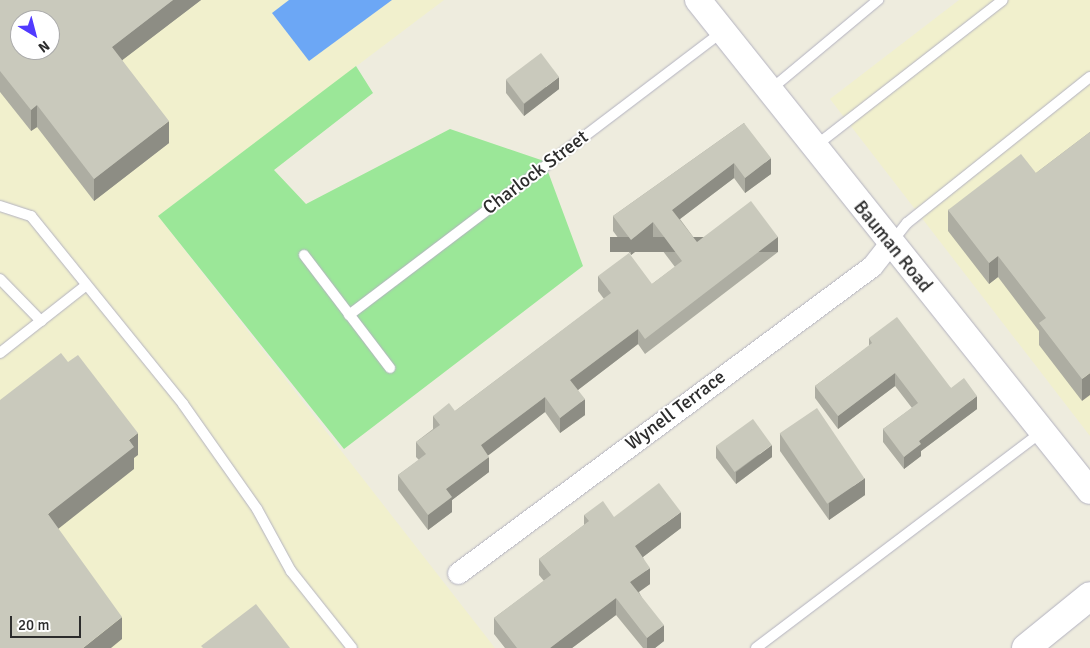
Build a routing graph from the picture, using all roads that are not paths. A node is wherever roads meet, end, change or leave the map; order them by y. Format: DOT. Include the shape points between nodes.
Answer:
graph roads {
  1 [pos="698,0"];
  2 [pos="878,0"];
  3 [pos="1003,0"];
  4 [pos="723,32"];
  5 [pos="1090,77"];
  6 [pos="769,91"];
  7 [pos="814,147"];
  8 [pos="0,206"];
  9 [pos="890,244"];
  10 [pos="304,255"];
  11 [pos="0,279"];
  12 [pos="85,286"];
  13 [pos="350,314"];
  14 [pos="41,321"];
  15 [pos="0,353"];
  16 [pos="390,368"];
  17 [pos="1042,432"];
  18 [pos="1090,491"];
  19 [pos="458,573"];
  20 [pos="1090,596"];
  21 [pos="352,648"];
  22 [pos="756,648"];
  23 [pos="1026,648"];
  1 -- 4 [label="street, Bauman Road"];
  2 -- 6 [label="lane"];
  3 -- 7 [label="lane"];
  4 -- 6 [label="street, Bauman Road"];
  4 -- 13 [label="lane, Charlock Street"];
  5 -- 9 [label="lane" via="907,223"];
  6 -- 7 [label="street, Bauman Road"];
  7 -- 9 [label="street, Bauman Road"];
  8 -- 12 [label="lane" via="31,216"];
  9 -- 17 [label="street, Bauman Road"];
  9 -- 19 [label="street, Wynell Terrace" via="872,266"];
  10 -- 13 [label="lane"];
  11 -- 14 [label="lane"];
  12 -- 14 [label="lane"];
  12 -- 21 [label="lane" via="183,404 258,508 292,571"];
  13 -- 16 [label="lane"];
  14 -- 15 [label="lane"];
  17 -- 18 [label="street, Bauman Road"];
  17 -- 22 [label="lane"];
  20 -- 23 [label="main road"];
}
